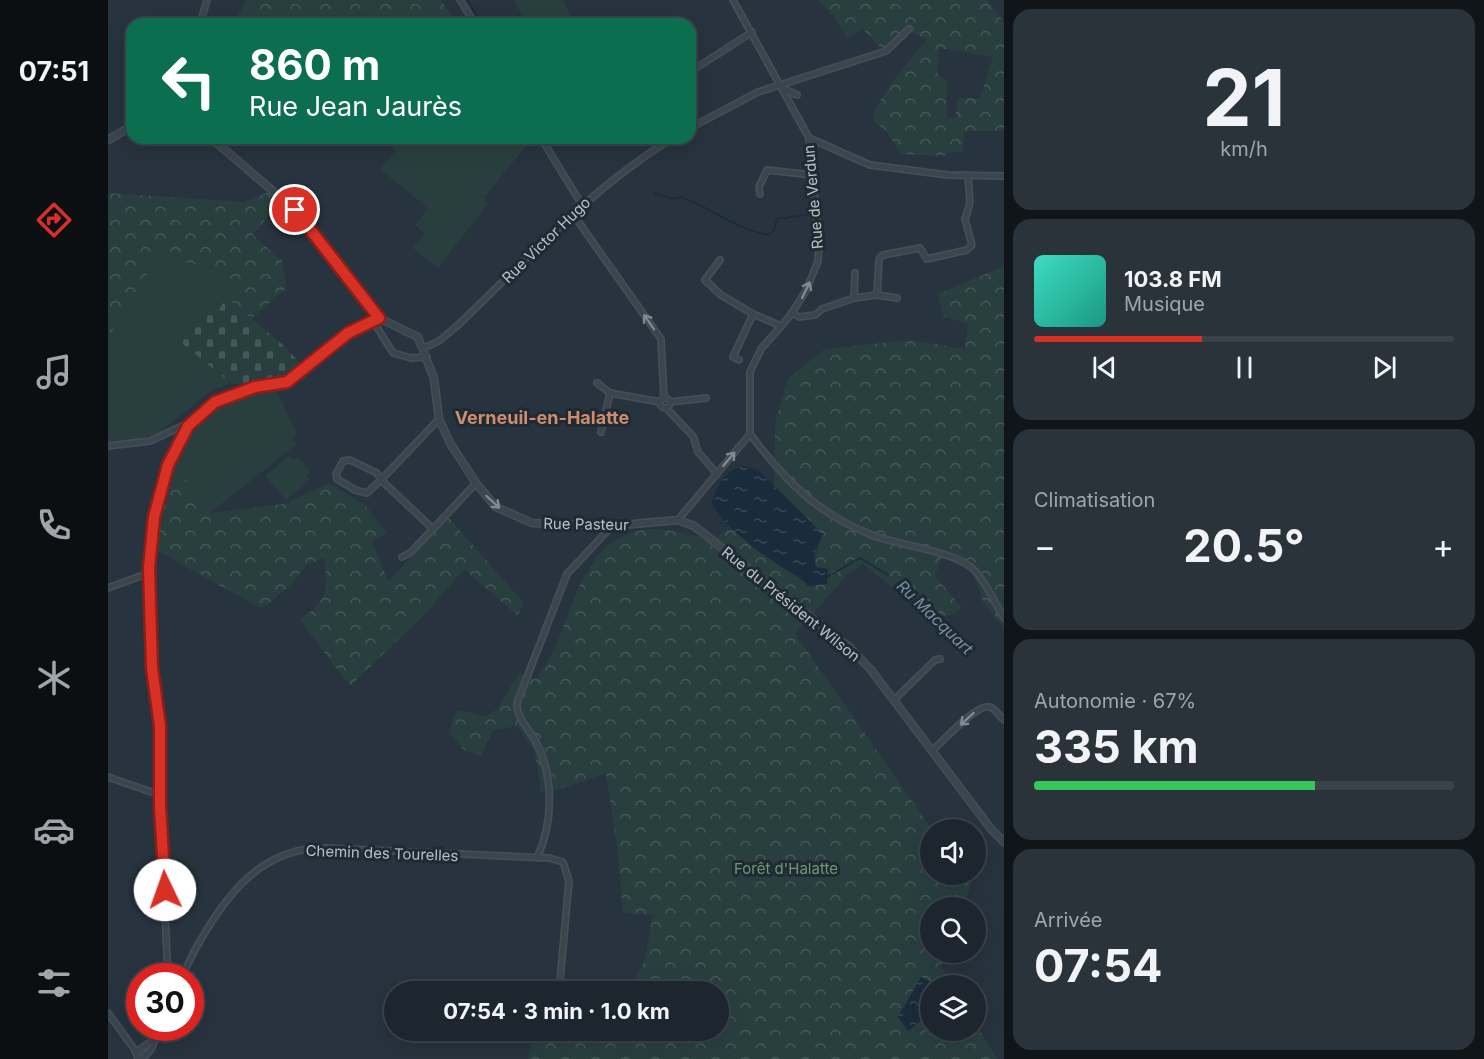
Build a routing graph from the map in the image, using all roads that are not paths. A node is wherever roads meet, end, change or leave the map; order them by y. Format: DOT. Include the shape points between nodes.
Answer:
graph roads {
  1 [pos="207,0"];
  2 [pos="460,0"];
  3 [pos="733,0"];
  4 [pos="202,18"];
  5 [pos="471,18"];
  6 [pos="909,29"];
  7 [pos="752,32"];
  8 [pos="696,68"];
  9 [pos="778,86"];
  10 [pos="797,95"];
  11 [pos="696,125"];
  12 [pos="126,130"];
  13 [pos="809,138"];
  14 [pos="108,140"];
  15 [pos="219,144"];
  16 [pos="545,144"];
  17 [pos="664,144"];
  18 [pos="812,175"];
  19 [pos="968,175"];
  20 [pos="1004,176"];
  21 [pos="760,194"];
  22 [pos="582,205"];
  23 [pos="573,214"];
  24 [pos="720,260"];
  25 [pos="855,273"];
  26 [pos="878,294"];
  27 [pos="854,298"];
  28 [pos="897,298"];
  29 [pos="793,313"];
  30 [pos="753,314"];
  31 [pos="376,320"];
  32 [pos="781,326"];
  33 [pos="424,348"];
  34 [pos="427,357"];
  35 [pos="739,360"];
  36 [pos="597,383"];
  37 [pos="610,393"];
  38 [pos="664,398"];
  39 [pos="706,398"];
  40 [pos="660,402"];
  41 [pos="670,402"];
  42 [pos="666,408"];
  43 [pos="439,419"];
  44 [pos="192,422"];
  45 [pos="601,432"];
  46 [pos="750,434"];
  47 [pos="108,446"];
  48 [pos="717,474"];
  49 [pos="381,480"];
  50 [pos="476,483"];
  51 [pos="678,520"];
  52 [pos="612,526"];
  53 [pos="433,529"];
  54 [pos="402,556"];
  55 [pos="149,573"];
  56 [pos="108,588"];
  57 [pos="1004,618"];
  58 [pos="940,659"];
  59 [pos="894,700"];
  60 [pos="1004,720"];
  61 [pos="932,751"];
  62 [pos="108,777"];
  63 [pos="160,795"];
  64 [pos="1004,842"];
  65 [pos="537,858"];
  66 [pos="167,963"];
  67 [pos="187,963"];
  68 [pos="561,981"];
  69 [pos="108,1013"];
  70 [pos="153,1041"];
  71 [pos="154,1041"];
  72 [pos="136,1052"];
  73 [pos="140,1059"];
  1 -- 4 [label="street"];
  2 -- 5 [label="street"];
  3 -- 7 [label="street, Rue de Verdun"];
  6 -- 9 [label="street" via="886,51"];
  7 -- 8 [label="street"];
  7 -- 9 [label="street, Rue de Verdun"];
  9 -- 10 [label="street"];
  9 -- 11 [label="street"];
  9 -- 13 [label="street, Rue de Verdun"];
  12 -- 14 [label="street"];
  13 -- 18 [label="street, Rue de Verdun"];
  13 -- 19 [label="street" via="870,165"];
  15 -- 31 [label="street" via="295,210"];
  16 -- 22 [label="street"];
  17 -- 22 [label="street, Rue Victor Hugo"];
  18 -- 21 [label="street" via="767,170"];
  29 -- 18 [label="street, Rue de Verdun, one-way" via="818,261"];
  19 -- 20 [label="street"];
  19 -- 26 [label="street" via="970,203 965,219 972,244 967,250 927,259 920,248 883,255 879,260"];
  22 -- 23 [label="street, Rue Victor Hugo"];
  23 -- 33 [label="street, Rue Victor Hugo" via="457,326"];
  38 -- 23 [label="street, one-way" via="661,339"];
  24 -- 30 [label="street" via="705,280"];
  25 -- 27 [label="street"];
  26 -- 27 [label="street"];
  26 -- 28 [label="street"];
  27 -- 29 [label="street" via="815,315 799,317"];
  29 -- 32 [label="street, Rue de Verdun"];
  30 -- 32 [label="street"];
  30 -- 35 [label="street" via="733,357"];
  31 -- 33 [label="street" via="413,333"];
  31 -- 34 [label="street" via="393,353"];
  31 -- 44 [label="street" via="348,333 287,382 227,395"];
  32 -- 46 [label="street, Rue de Verdun" via="761,349 750,372"];
  33 -- 34 [label="street, Rue Pasteur"];
  34 -- 43 [label="street, Rue Pasteur" via="438,397"];
  36 -- 37 [label="street"];
  37 -- 40 [label="street"];
  37 -- 45 [label="street"];
  38 -- 40 [label="street"];
  38 -- 41 [label="street"];
  39 -- 41 [label="street"];
  40 -- 42 [label="street"];
  41 -- 42 [label="street"];
  42 -- 48 [label="street" via="693,436 698,452"];
  43 -- 49 [label="street"];
  43 -- 50 [label="street, Rue Pasteur"];
  44 -- 47 [label="street" via="150,441"];
  44 -- 55 [label="street" via="178,443 161,486"];
  48 -- 46 [label="street, one-way"];
  46 -- 57 [label="street" via="807,499 873,536 937,552 974,569"];
  48 -- 51 [label="street"];
  49 -- 49 [label="street" via="367,493 355,490 336,474 343,461 350,460 377,472"];
  49 -- 53 [label="street"];
  50 -- 52 [label="street, Rue Pasteur, one-way" via="496,507 521,519"];
  50 -- 53 [label="street"];
  51 -- 52 [label="street, Rue Pasteur"];
  51 -- 59 [label="street, Rue du Président Wilson" via="694,526 849,646"];
  52 -- 65 [label="street" via="567,574 516,707 537,742 546,769 548,818"];
  53 -- 54 [label="street"];
  55 -- 56 [label="street"];
  55 -- 63 [label="street" via="152,668 160,726"];
  58 -- 59 [label="street"];
  59 -- 61 [label="street, Rue du Président Wilson"];
  60 -- 61 [label="street, one-way" via="992,707 984,706"];
  61 -- 64 [label="street, Rue du Président Wilson"];
  62 -- 63 [label="street"];
  63 -- 66 [label="street"];
  65 -- 67 [label="street, Chemin des Tourelles" via="321,848 285,853 260,866 242,882"];
  65 -- 68 [label="street, Chemin des Tourelles" via="563,862 569,876"];
  69 -- 72 [label="street"];
  70 -- 72 [label="street"];
  71 -- 73 [label="street"];
  72 -- 73 [label="street"];
}
